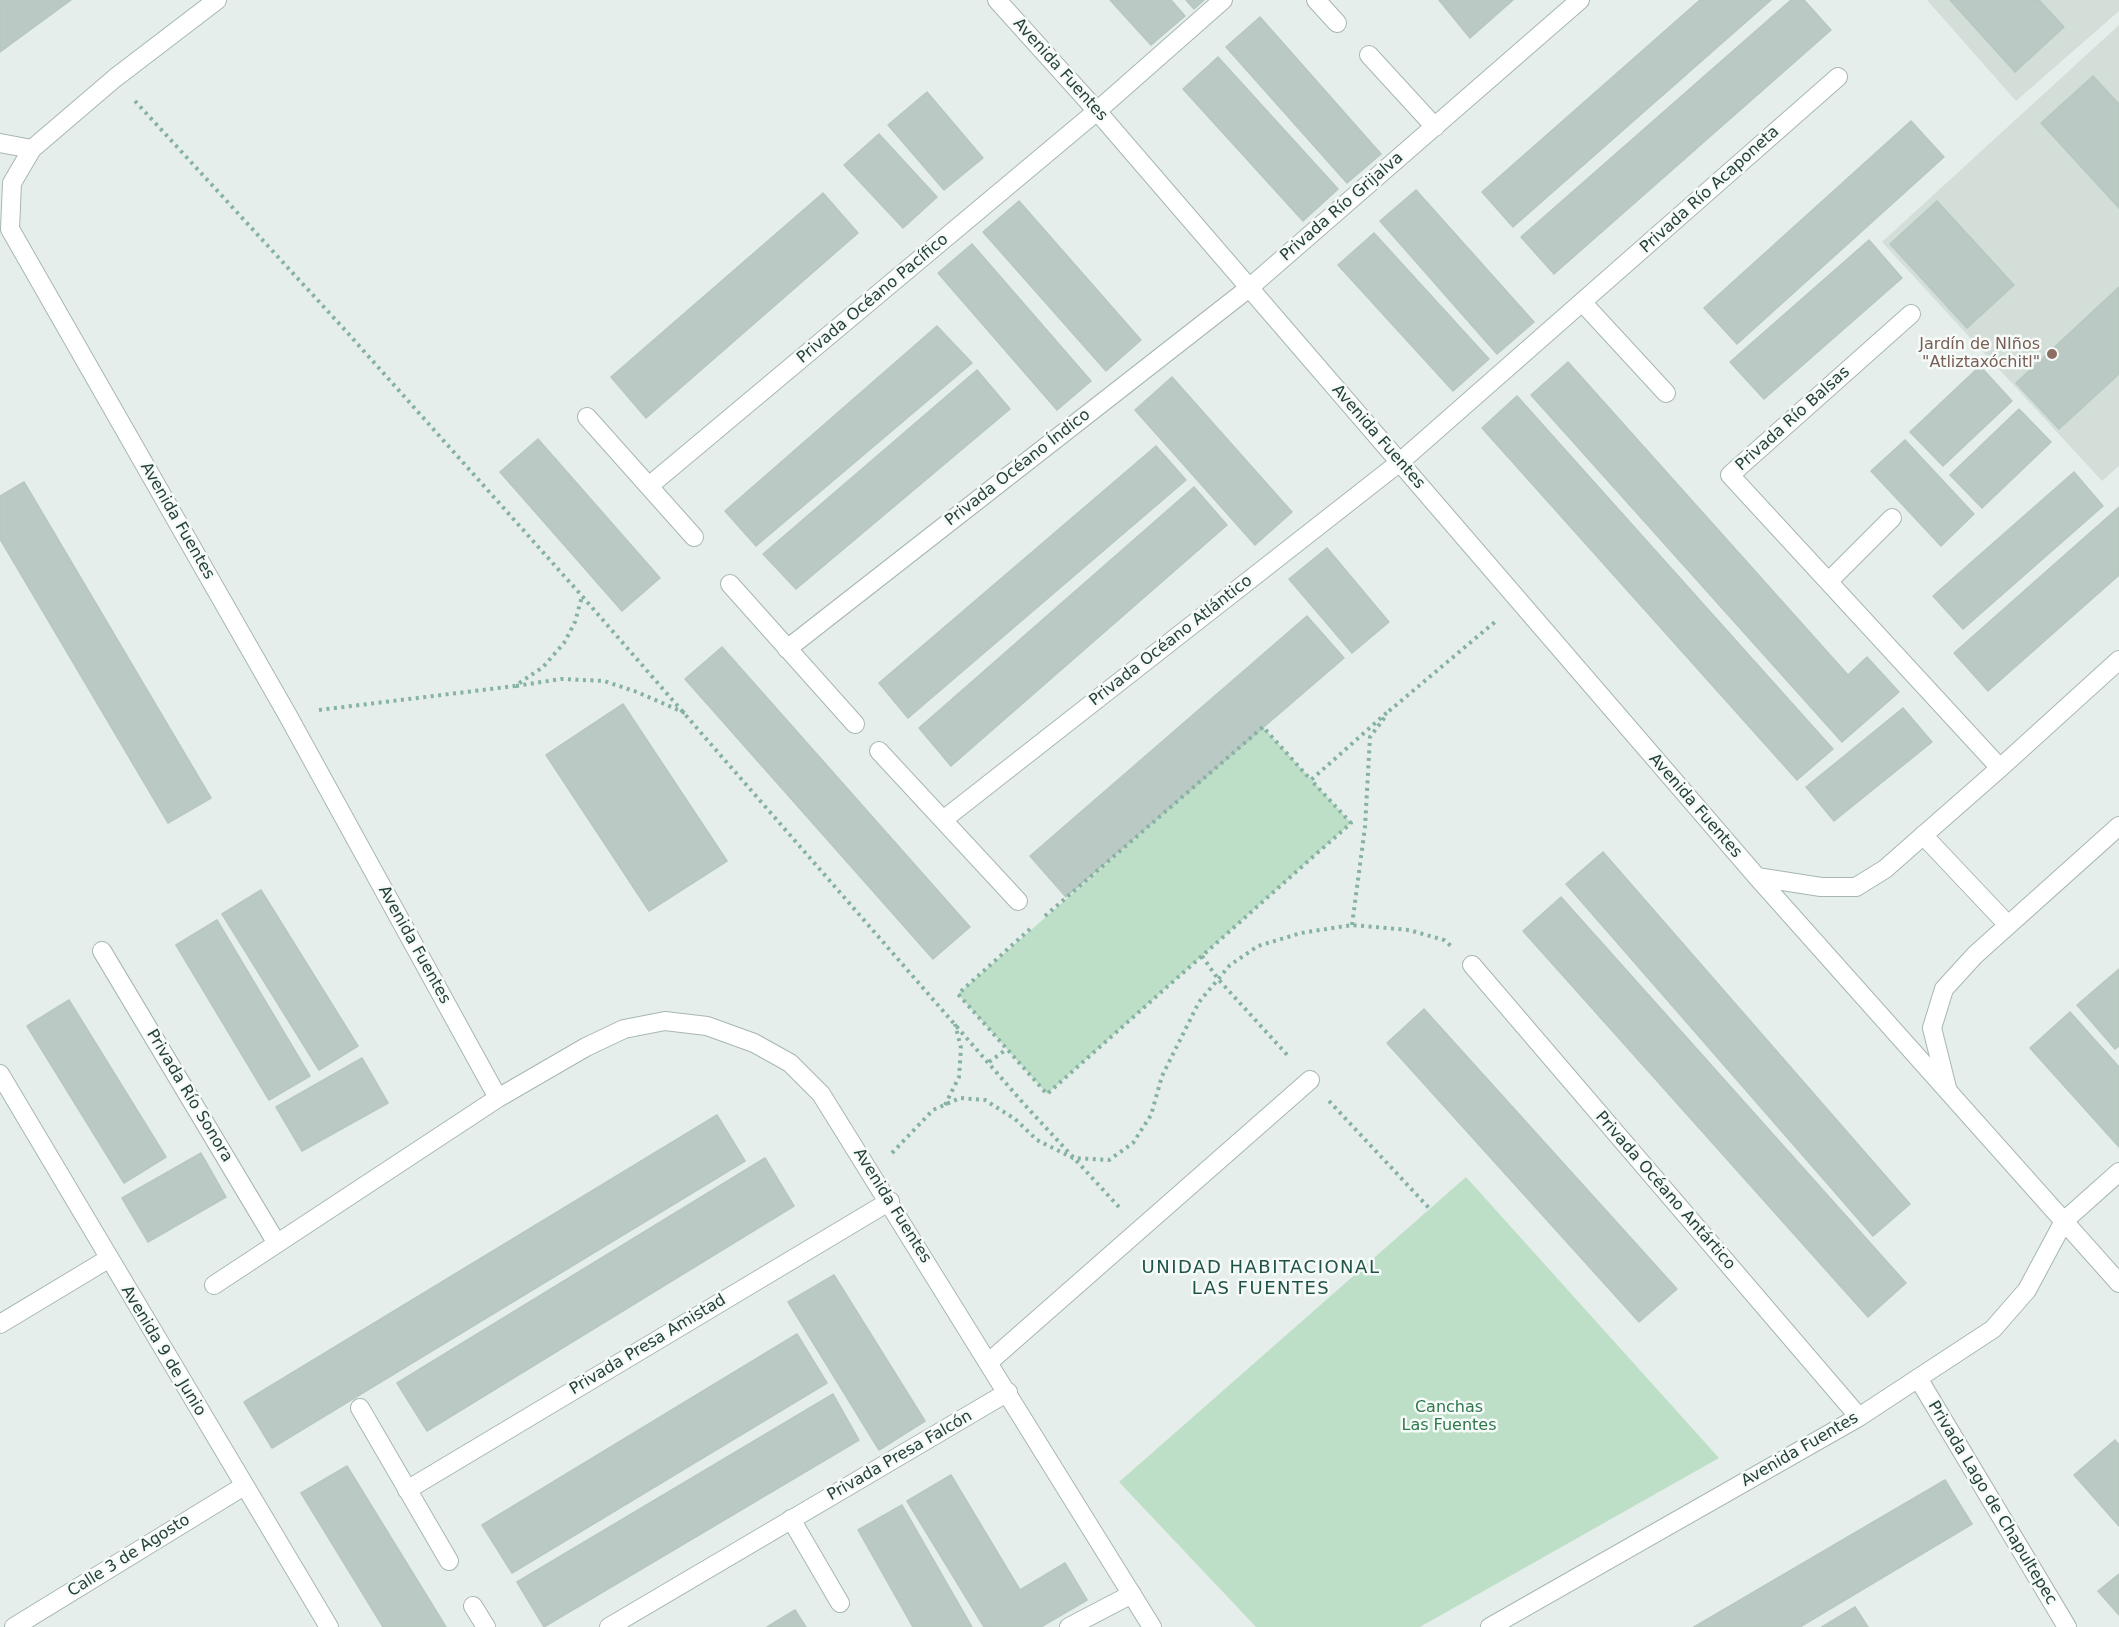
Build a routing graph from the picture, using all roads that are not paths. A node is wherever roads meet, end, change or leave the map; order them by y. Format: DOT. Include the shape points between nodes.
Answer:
graph roads {
  1 [pos="217,0"];
  2 [pos="997,0"];
  3 [pos="1224,0"];
  4 [pos="1316,0"];
  5 [pos="1580,0"];
  6 [pos="1337,23"];
  7 [pos="1369,55"];
  8 [pos="1838,77"];
  9 [pos="1097,111"];
  10 [pos="1435,127"];
  11 [pos="0,143"];
  12 [pos="32,149"];
  13 [pos="6,186"];
  14 [pos="1249,288"];
  15 [pos="1583,303"];
  16 [pos="1911,314"];
  17 [pos="1666,393"];
  18 [pos="587,417"];
  19 [pos="1400,462"];
  20 [pos="649,486"];
  21 [pos="1892,518"];
  22 [pos="694,537"];
  23 [pos="1829,581"];
  24 [pos="730,584"];
  25 [pos="787,649"];
  26 [pos="2119,660"];
  27 [pos="855,723"];
  28 [pos="879,752"];
  29 [pos="2000,768"];
  30 [pos="943,820"];
  31 [pos="2119,826"];
  32 [pos="1923,835"];
  33 [pos="1756,877"];
  34 [pos="1018,902"];
  35 [pos="2008,925"];
  36 [pos="102,951"];
  37 [pos="1472,965"];
  38 [pos="0,1074"];
  39 [pos="1310,1080"];
  40 [pos="1948,1093"];
  41 [pos="498,1098"];
  42 [pos="2119,1173"];
  43 [pos="890,1201"];
  44 [pos="2064,1221"];
  45 [pos="276,1242"];
  46 [pos="108,1259"];
  47 [pos="2119,1283"];
  48 [pos="214,1285"];
  49 [pos="0,1324"];
  50 [pos="989,1362"];
  51 [pos="1918,1378"];
  52 [pos="1008,1392"];
  53 [pos="360,1408"];
  54 [pos="1859,1417"];
  55 [pos="244,1486"];
  56 [pos="407,1490"];
  57 [pos="791,1519"];
  58 [pos="449,1562"];
  59 [pos="1132,1594"];
  60 [pos="840,1603"];
  61 [pos="473,1606"];
  62 [pos="14,1627"];
  63 [pos="329,1627"];
  64 [pos="486,1627"];
  65 [pos="609,1627"];
  66 [pos="1069,1627"];
  67 [pos="1152,1627"];
  68 [pos="1490,1627"];
  69 [pos="2067,1627"];
  1 -- 12 [label="street, Avenida Fuentes" via="115,78"];
  2 -- 9 [label="street, Avenida Fuentes"];
  3 -- 9 [label="street, Privada Océano Pacífico"];
  4 -- 6 [label="street"];
  5 -- 10 [label="street, Privada Río Grijalva"];
  7 -- 10 [label="street"];
  8 -- 15 [label="street, Privada Río Acaponeta"];
  9 -- 14 [label="street, Avenida Fuentes"];
  9 -- 20 [label="street, Privada Océano Pacífico"];
  10 -- 14 [label="street, Privada Río Grijalva"];
  11 -- 12 [label="street"];
  12 -- 13 [label="street, Avenida Fuentes"];
  13 -- 41 [label="street, Avenida Fuentes" via="10,229 286,714"];
  14 -- 19 [label="street, Avenida Fuentes"];
  14 -- 25 [label="street, Privada Océano Índico"];
  15 -- 17 [label="street"];
  15 -- 19 [label="street, Privada Río Acaponeta"];
  16 -- 23 [label="street, Privada Río Balsas" via="1730,476"];
  18 -- 20 [label="street"];
  19 -- 30 [label="street, Privada Océano Atlántico"];
  19 -- 33 [label="street, Avenida Fuentes"];
  20 -- 22 [label="street"];
  21 -- 23 [label="street"];
  23 -- 29 [label="street, Privada Río Balsas"];
  24 -- 25 [label="street"];
  25 -- 27 [label="street"];
  26 -- 29 [label="street"];
  28 -- 30 [label="street"];
  29 -- 32 [label="street"];
  30 -- 34 [label="street"];
  31 -- 35 [label="street, Avenida Fuentes"];
  32 -- 33 [label="street" via="1885,869 1856,887 1821,887"];
  32 -- 35 [label="street"];
  33 -- 40 [label="street, Avenida Fuentes"];
  35 -- 40 [label="street, Avenida Fuentes" via="1944,989 1932,1028"];
  36 -- 45 [label="street, Privada Río Sonora"];
  37 -- 54 [label="street, Privada Océano Antártico"];
  38 -- 46 [label="street, Avenida 9 de Junio"];
  39 -- 50 [label="street"];
  40 -- 44 [label="street, Avenida Fuentes"];
  41 -- 43 [label="street, Avenida Fuentes" via="624,1029 665,1022 707,1026 754,1043 790,1063 821,1094"];
  41 -- 45 [label="street, Avenida Fuentes"];
  42 -- 44 [label="street"];
  43 -- 50 [label="street, Avenida Fuentes"];
  43 -- 56 [label="street, Privada Presa Amistad"];
  44 -- 47 [label="street, Avenida Fuentes"];
  44 -- 51 [label="street, Avenida Fuentes" via="2028,1290 1993,1329"];
  45 -- 48 [label="street, Avenida Fuentes"];
  46 -- 49 [label="street"];
  46 -- 55 [label="street, Avenida 9 de Junio"];
  50 -- 52 [label="street, Avenida Fuentes"];
  51 -- 54 [label="street, Avenida Fuentes"];
  51 -- 69 [label="street, Privada Lago de Chapultepec"];
  52 -- 57 [label="street, Privada Presa Falcón"];
  52 -- 59 [label="street, Avenida Fuentes"];
  53 -- 56 [label="street"];
  54 -- 68 [label="street, Avenida Fuentes"];
  55 -- 62 [label="street, Calle 3 de Agosto"];
  55 -- 63 [label="street, Avenida 9 de Junio"];
  56 -- 58 [label="street"];
  57 -- 60 [label="street"];
  57 -- 65 [label="street, Privada Presa Falcón"];
  59 -- 66 [label="street"];
  59 -- 67 [label="street, Avenida Fuentes"];
  61 -- 64 [label="street"];
}
